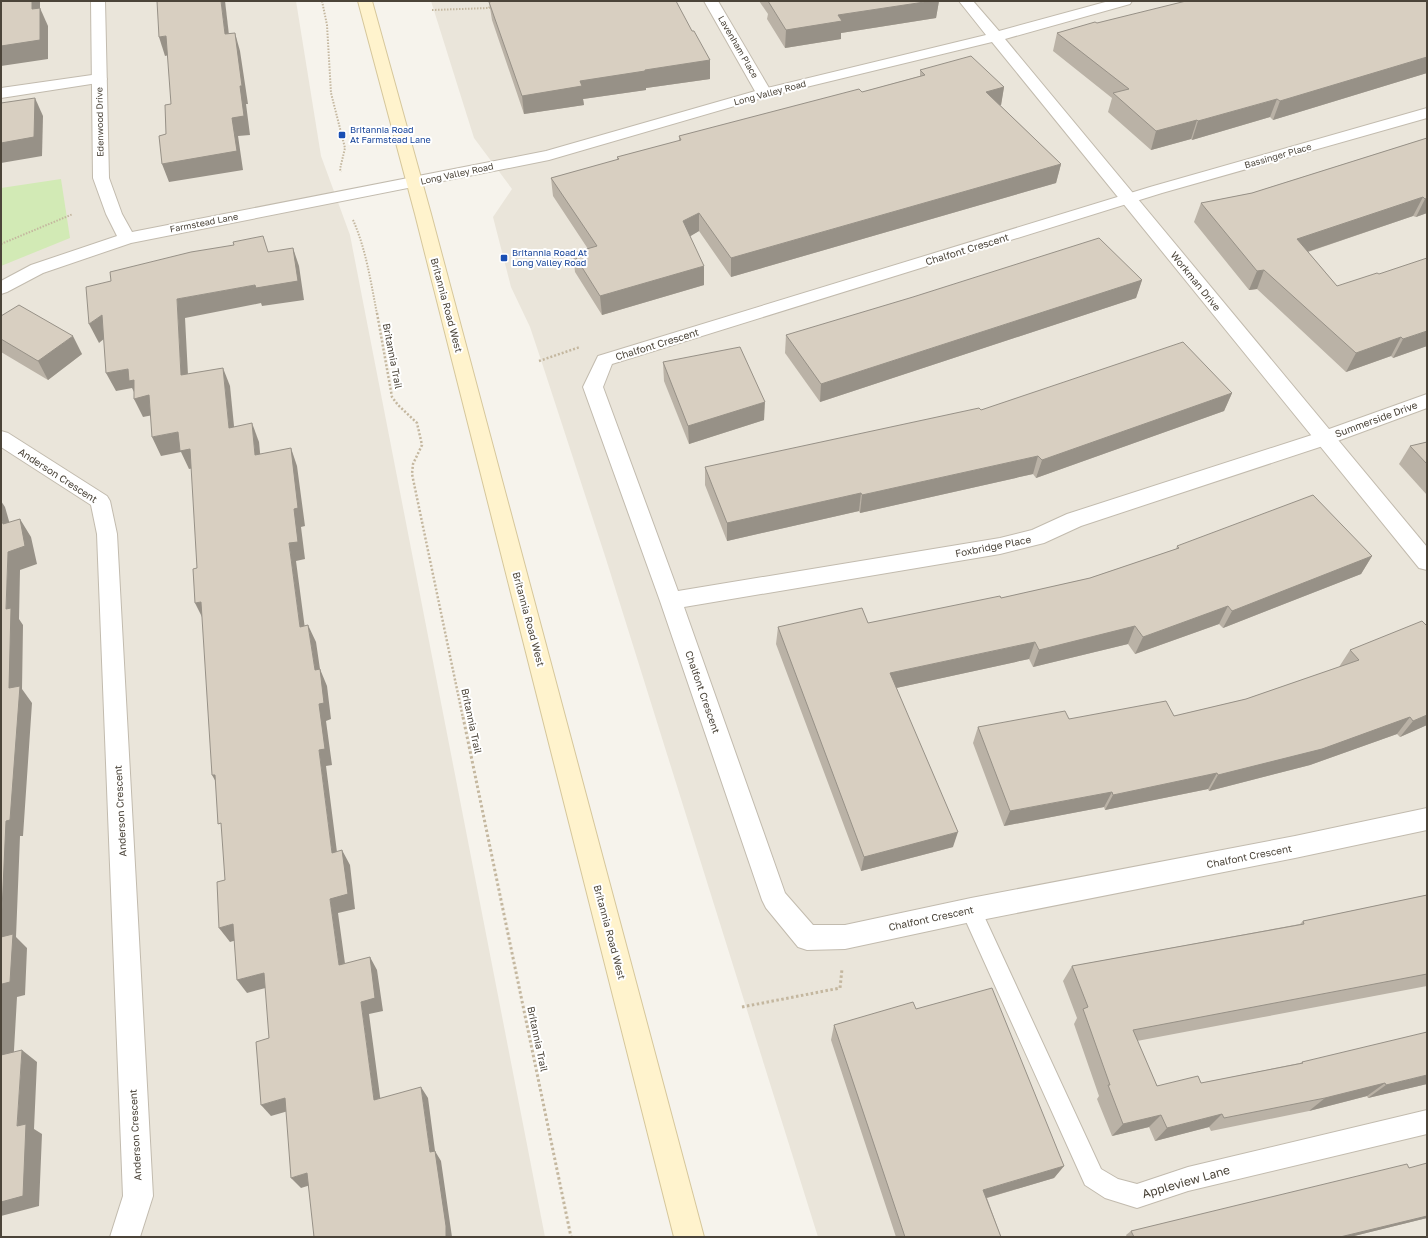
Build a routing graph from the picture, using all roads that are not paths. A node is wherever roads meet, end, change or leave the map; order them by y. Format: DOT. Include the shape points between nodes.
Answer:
graph roads {
  1 [pos="98,1"];
  2 [pos="365,1"];
  3 [pos="711,1"];
  4 [pos="966,1"];
  5 [pos="1125,1"];
  6 [pos="995,37"];
  7 [pos="99,79"];
  8 [pos="1,93"];
  9 [pos="764,94"];
  10 [pos="1427,113"];
  11 [pos="415,182"];
  12 [pos="1129,199"];
  13 [pos="127,238"];
  14 [pos="1,288"];
  15 [pos="1427,401"];
  16 [pos="1,438"];
  17 [pos="1325,438"];
  18 [pos="1427,562"];
  19 [pos="671,601"];
  20 [pos="1427,819"];
  21 [pos="971,910"];
  22 [pos="1427,1122"];
  23 [pos="125,1237"];
  24 [pos="689,1237"];
  1 -- 7 [label="street, Edenwood Drive"];
  2 -- 11 [label="main road, Britannia Road West"];
  3 -- 9 [label="street, Lavenham Place"];
  4 -- 6 [label="street, Workman Drive"];
  5 -- 6 [label="street, Long Valley Road"];
  6 -- 9 [label="street, Long Valley Road"];
  6 -- 12 [label="street, Workman Drive"];
  7 -- 8 [label="street"];
  7 -- 13 [label="street, Edenwood Drive" via="101,178 114,214"];
  9 -- 11 [label="street, Long Valley Road" via="549,155"];
  10 -- 12 [label="street, Bassinger Place"];
  11 -- 13 [label="street, Farmstead Lane"];
  11 -- 24 [label="main road, Britannia Road West"];
  12 -- 17 [label="street, Workman Drive"];
  12 -- 19 [label="street, Chalfont Crescent" via="605,360 593,387"];
  13 -- 14 [label="street, Farmstead Lane" via="37,269"];
  15 -- 17 [label="street, Summerside Drive"];
  16 -- 23 [label="street, Anderson Crescent" via="100,501 107,534 138,1196"];
  17 -- 18 [label="street, Workman Drive"];
  17 -- 19 [label="street, Foxbridge Place" via="1074,520 1037,537 1000,546"];
  19 -- 21 [label="street, Chalfont Crescent" via="775,900 807,938 845,937"];
  20 -- 21 [label="street, Chalfont Crescent"];
  21 -- 22 [label="lane, Appleview Lane" via="1093,1177 1114,1190 1137,1196 1188,1179"];
}
